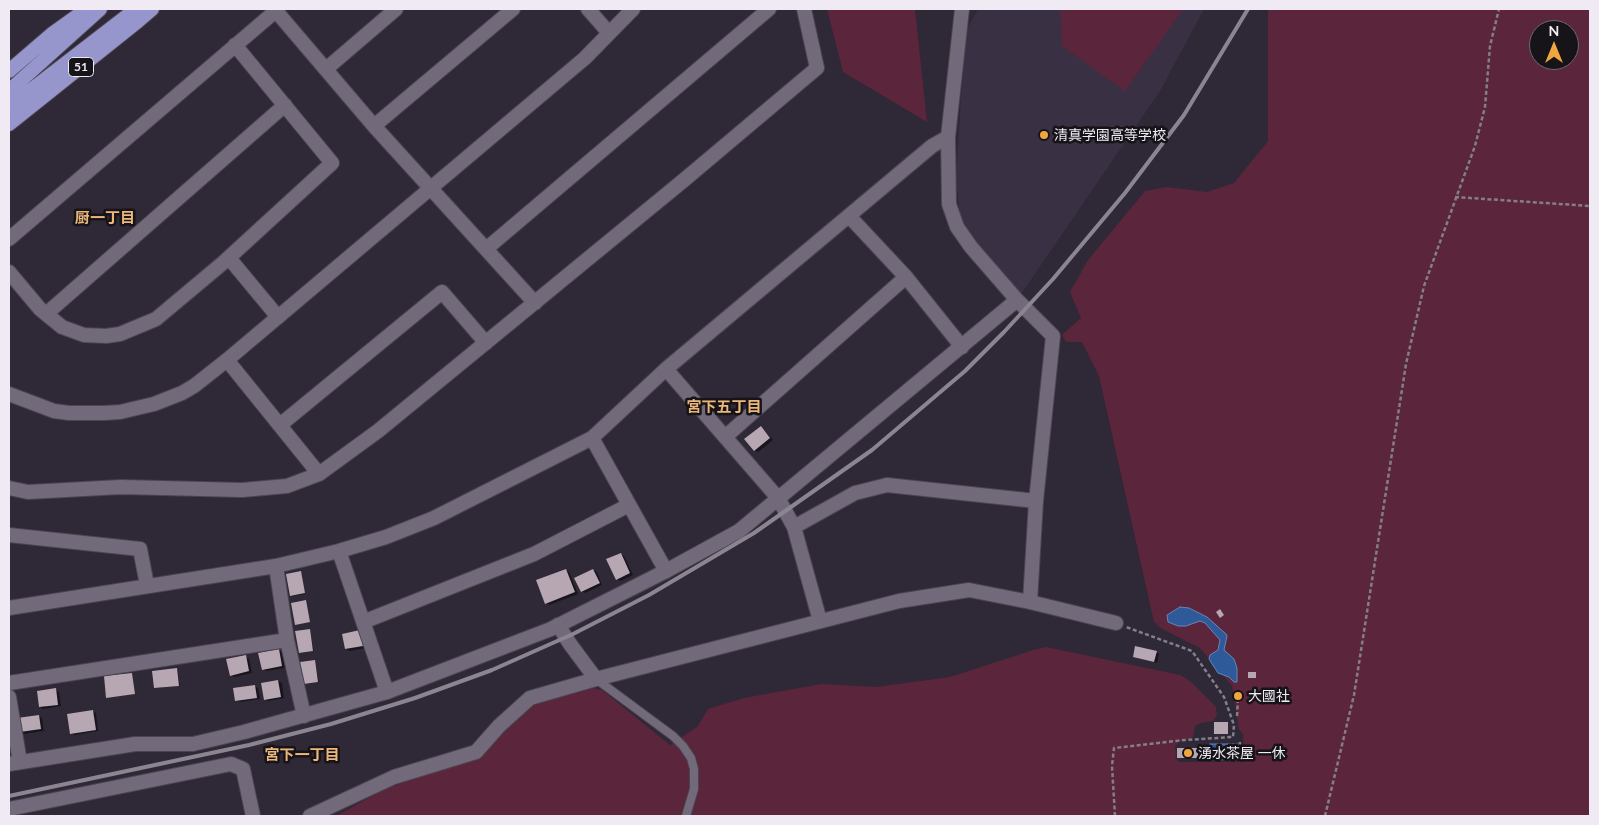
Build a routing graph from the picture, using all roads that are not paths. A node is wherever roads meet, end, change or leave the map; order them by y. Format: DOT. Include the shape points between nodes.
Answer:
graph roads {
  1 [pos="86,9"];
  2 [pos="100,9"];
  3 [pos="136,9"];
  4 [pos="152,9"];
  5 [pos="396,9"];
  6 [pos="513,9"];
  7 [pos="588,9"];
  8 [pos="633,9"];
  9 [pos="769,9"];
  10 [pos="804,9"];
  11 [pos="962,9"];
  12 [pos="277,10"];
  13 [pos="609,34"];
  14 [pos="235,45"];
  15 [pos="326,69"];
  16 [pos="9,71"];
  17 [pos="9,90"];
  18 [pos="285,106"];
  19 [pos="9,107"];
  20 [pos="9,124"];
  21 [pos="374,126"];
  22 [pos="948,137"];
  23 [pos="431,188"];
  24 [pos="849,216"];
  25 [pos="9,239"];
  26 [pos="486,249"];
  27 [pos="229,258"];
  28 [pos="9,272"];
  29 [pos="906,277"];
  30 [pos="1017,300"];
  31 [pos="535,303"];
  32 [pos="46,314"];
  33 [pos="278,317"];
  34 [pos="486,343"];
  35 [pos="962,347"];
  36 [pos="227,360"];
  37 [pos="666,368"];
  38 [pos="9,394"];
  39 [pos="280,426"];
  40 [pos="725,437"];
  41 [pos="592,438"];
  42 [pos="319,474"];
  43 [pos="9,488"];
  44 [pos="778,498"];
  45 [pos="1036,501"];
  46 [pos="629,505"];
  47 [pos="794,527"];
  48 [pos="9,535"];
  49 [pos="339,551"];
  50 [pos="276,566"];
  51 [pos="666,572"];
  52 [pos="147,585"];
  53 [pos="1030,602"];
  54 [pos="9,608"];
  55 [pos="363,622"];
  56 [pos="820,622"];
  57 [pos="1116,622"];
  58 [pos="558,626"];
  59 [pos="287,640"];
  60 [pos="596,679"];
  61 [pos="9,683"];
  62 [pos="387,692"];
  63 [pos="9,698"];
  64 [pos="304,716"];
  65 [pos="14,763"];
  66 [pos="9,808"];
  67 [pos="253,816"];
  68 [pos="310,816"];
  69 [pos="686,816"];
  1 -- 16 [label="highway"];
  2 -- 17 [label="highway, 51"];
  3 -- 19 [label="highway, 51"];
  4 -- 20 [label="highway, 51"];
  5 -- 15 [label="street"];
  6 -- 21 [label="street"];
  7 -- 13 [label="street"];
  8 -- 13 [label="street"];
  9 -- 26 [label="street"];
  10 -- 31 [label="street" via="817,68"];
  11 -- 22 [label="street"];
  12 -- 14 [label="street"];
  12 -- 15 [label="street"];
  13 -- 23 [label="street" via="586,58"];
  14 -- 18 [label="street"];
  14 -- 25 [label="street"];
  15 -- 21 [label="street"];
  18 -- 27 [label="street" via="332,163"];
  18 -- 32 [label="street"];
  21 -- 23 [label="street"];
  22 -- 24 [label="street" via="932,146"];
  22 -- 30 [label="street" via="949,204 956,227"];
  23 -- 26 [label="street"];
  23 -- 33 [label="street"];
  24 -- 29 [label="street"];
  24 -- 37 [label="street"];
  26 -- 31 [label="street"];
  27 -- 32 [label="street" via="156,319 120,334 84,335 62,327"];
  27 -- 33 [label="street"];
  28 -- 32 [label="street"];
  29 -- 35 [label="street"];
  29 -- 40 [label="street"];
  30 -- 35 [label="street"];
  30 -- 45 [label="street" via="1053,336"];
  31 -- 34 [label="street"];
  33 -- 36 [label="street"];
  34 -- 39 [label="street" via="442,292"];
  34 -- 42 [label="street" via="378,431"];
  35 -- 44 [label="street"];
  36 -- 38 [label="street" via="182,393 120,412 69,414"];
  36 -- 39 [label="street"];
  37 -- 40 [label="street"];
  37 -- 41 [label="street"];
  39 -- 42 [label="street"];
  40 -- 44 [label="street"];
  41 -- 46 [label="street"];
  41 -- 49 [label="street" via="434,518"];
  42 -- 43 [label="street" via="287,486 242,490 121,487 28,492"];
  44 -- 47 [label="street"];
  44 -- 51 [label="street" via="739,531"];
  45 -- 47 [label="street" via="887,485 855,493"];
  45 -- 53 [label="street"];
  46 -- 51 [label="street"];
  46 -- 55 [label="street" via="534,554"];
  47 -- 56 [label="street"];
  48 -- 52 [label="street" via="140,549"];
  49 -- 50 [label="street"];
  49 -- 55 [label="street"];
  50 -- 52 [label="street"];
  50 -- 59 [label="street"];
  51 -- 58 [label="street"];
  52 -- 54 [label="street"];
  53 -- 56 [label="street" via="969,590 899,601"];
  53 -- 57 [label="street"];
  55 -- 62 [label="street"];
  56 -- 60 [label="street"];
  58 -- 60 [label="street"];
  58 -- 62 [label="street"];
  59 -- 61 [label="street"];
  59 -- 64 [label="street"];
  60 -- 68 [label="street" via="530,698 476,752 394,777"];
  60 -- 69 [label="lane" via="673,736 691,758 694,789"];
  62 -- 64 [label="street"];
  63 -- 65 [label="street"];
  64 -- 65 [label="street" via="193,744 135,744"];
  66 -- 67 [label="street" via="231,764 243,769"];
}
